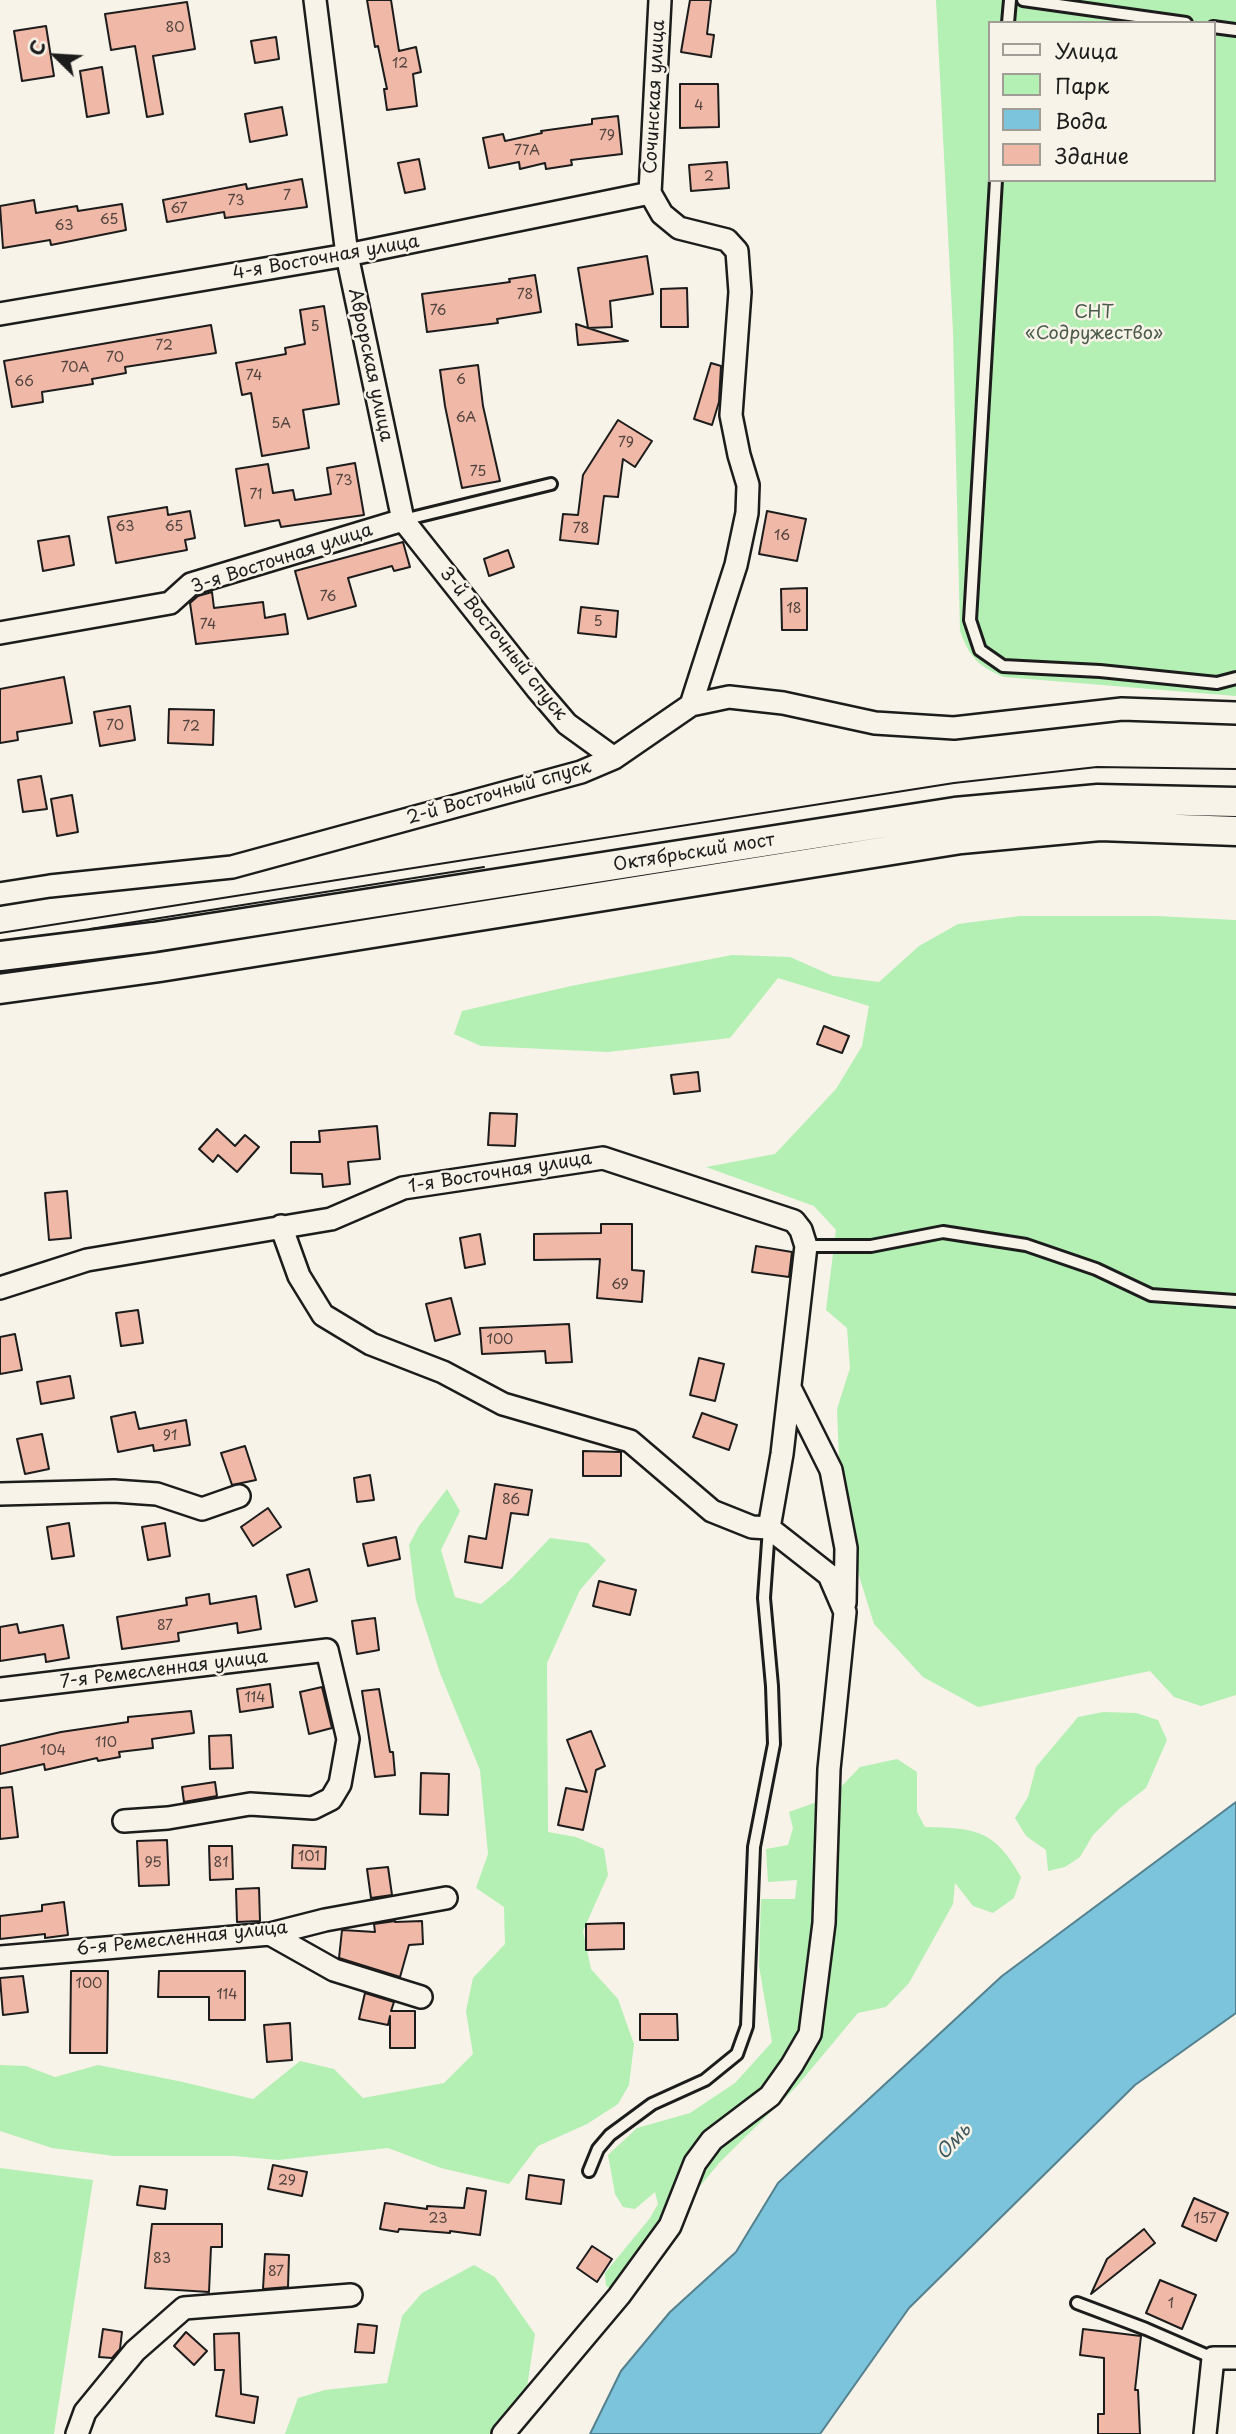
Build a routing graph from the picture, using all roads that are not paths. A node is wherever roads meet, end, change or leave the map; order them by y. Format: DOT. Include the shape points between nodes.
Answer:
graph roads {
  1 [pos="315,0"];
  2 [pos="660,0"];
  3 [pos="1010,0"];
  4 [pos="1023,0"];
  5 [pos="1008,21"];
  6 [pos="1172,21"];
  7 [pos="1215,27"];
  8 [pos="1236,30"];
  9 [pos="996,182"];
  10 [pos="650,193"];
  11 [pos="347,256"];
  12 [pos="0,314"];
  13 [pos="551,484"];
  14 [pos="403,520"];
  15 [pos="0,633"];
  16 [pos="1236,678"];
  17 [pos="691,705"];
  18 [pos="1236,713"];
  19 [pos="614,758"];
  20 [pos="1236,803"];
  21 [pos="1236,831"];
  22 [pos="0,894"];
  23 [pos="0,956"];
  24 [pos="0,989"];
  25 [pos="281,1226"];
  26 [pos="806,1246"];
  27 [pos="0,1288"];
  28 [pos="1236,1301"];
  29 [pos="790,1388"];
  30 [pos="0,1494"];
  31 [pos="239,1496"];
  32 [pos="769,1528"];
  33 [pos="845,1612"];
  34 [pos="0,1689"];
  35 [pos="124,1821"];
  36 [pos="446,1898"];
  37 [pos="270,1934"];
  38 [pos="0,1957"];
  39 [pos="421,1997"];
  40 [pos="589,2171"];
  41 [pos="351,2295"];
  42 [pos="1077,2303"];
  43 [pos="1213,2358"];
  44 [pos="1236,2358"];
  45 [pos="77,2434"];
  46 [pos="503,2434"];
  47 [pos="1205,2434"];
  1 -- 11 [label="street, Аврорская улица"];
  2 -- 10 [label="street, Сочинская улица"];
  3 -- 5 [label="lane"];
  4 -- 6 [label="lane"];
  7 -- 8 [label="lane"];
  9 -- 16 [label="lane" via="970,620 980,650 1003,666 1217,683"];
  10 -- 11 [label="street, 4-я Восточная улица"];
  10 -- 17 [label="street" via="662,214 679,229 727,240 737,251 740,292 732,415 748,485 747,513 737,565"];
  11 -- 12 [label="street, 4-я Восточная улица"];
  11 -- 14 [label="street, Аврорская улица"];
  13 -- 14 [label="lane"];
  14 -- 15 [label="street, 3-я Восточная улица" via="191,584 170,603"];
  14 -- 19 [label="street, 3-й Восточный спуск" via="567,724"];
  17 -- 18 [label="street, 2-й Восточный спуск" via="729,697 783,703 875,723 954,728 1122,709"];
  17 -- 19 [label="street, 2-й Восточный спуск"];
  19 -- 22 [label="street, 2-й Восточный спуск" via="581,772 232,867"];
  20 -- 23 [label="main road, Октябрьский мост" via="1098,799 955,812 154,937"];
  21 -- 24 [label="main road, Октябрьский мост" via="1100,826 961,839"];
  25 -- 26 [label="street, 1-я Восточная улица" via="331,1219 403,1188 603,1158 794,1221"];
  25 -- 27 [label="street, 1-я Восточная улица" via="87,1260"];
  25 -- 32 [label="street" via="299,1276 323,1315 371,1344 443,1372 503,1404 630,1441 712,1511 752,1527"];
  26 -- 28 [label="lane" via="871,1246 943,1232 1026,1245 1096,1269 1152,1295"];
  26 -- 29 [label="street"];
  29 -- 32 [label="street"];
  29 -- 33 [label="street" via="831,1470 846,1548"];
  30 -- 31 [label="street" via="157,1494 202,1509"];
  32 -- 33 [label="street" via="829,1575"];
  32 -- 40 [label="lane" via="764,1598 774,1744 754,1847 747,2026 737,2054 705,2080 652,2104 610,2135"];
  33 -- 46 [label="street" via="829,1769 824,1923 810,2034 770,2095 712,2140 695,2163 670,2226"];
  34 -- 35 [label="street, 7-я Ремесленная улица" via="327,1650 348,1739 340,1784 331,1799 313,1808 250,1804"];
  36 -- 37 [label="street, 6-я Ремесленная улица"];
  37 -- 38 [label="street, 6-я Ремесленная улица"];
  37 -- 39 [label="street" via="334,1970"];
  41 -- 45 [label="street" via="184,2308 135,2351 85,2413"];
  42 -- 43 [label="lane"];
  43 -- 44 [label="street"];
  43 -- 47 [label="street"];
}
